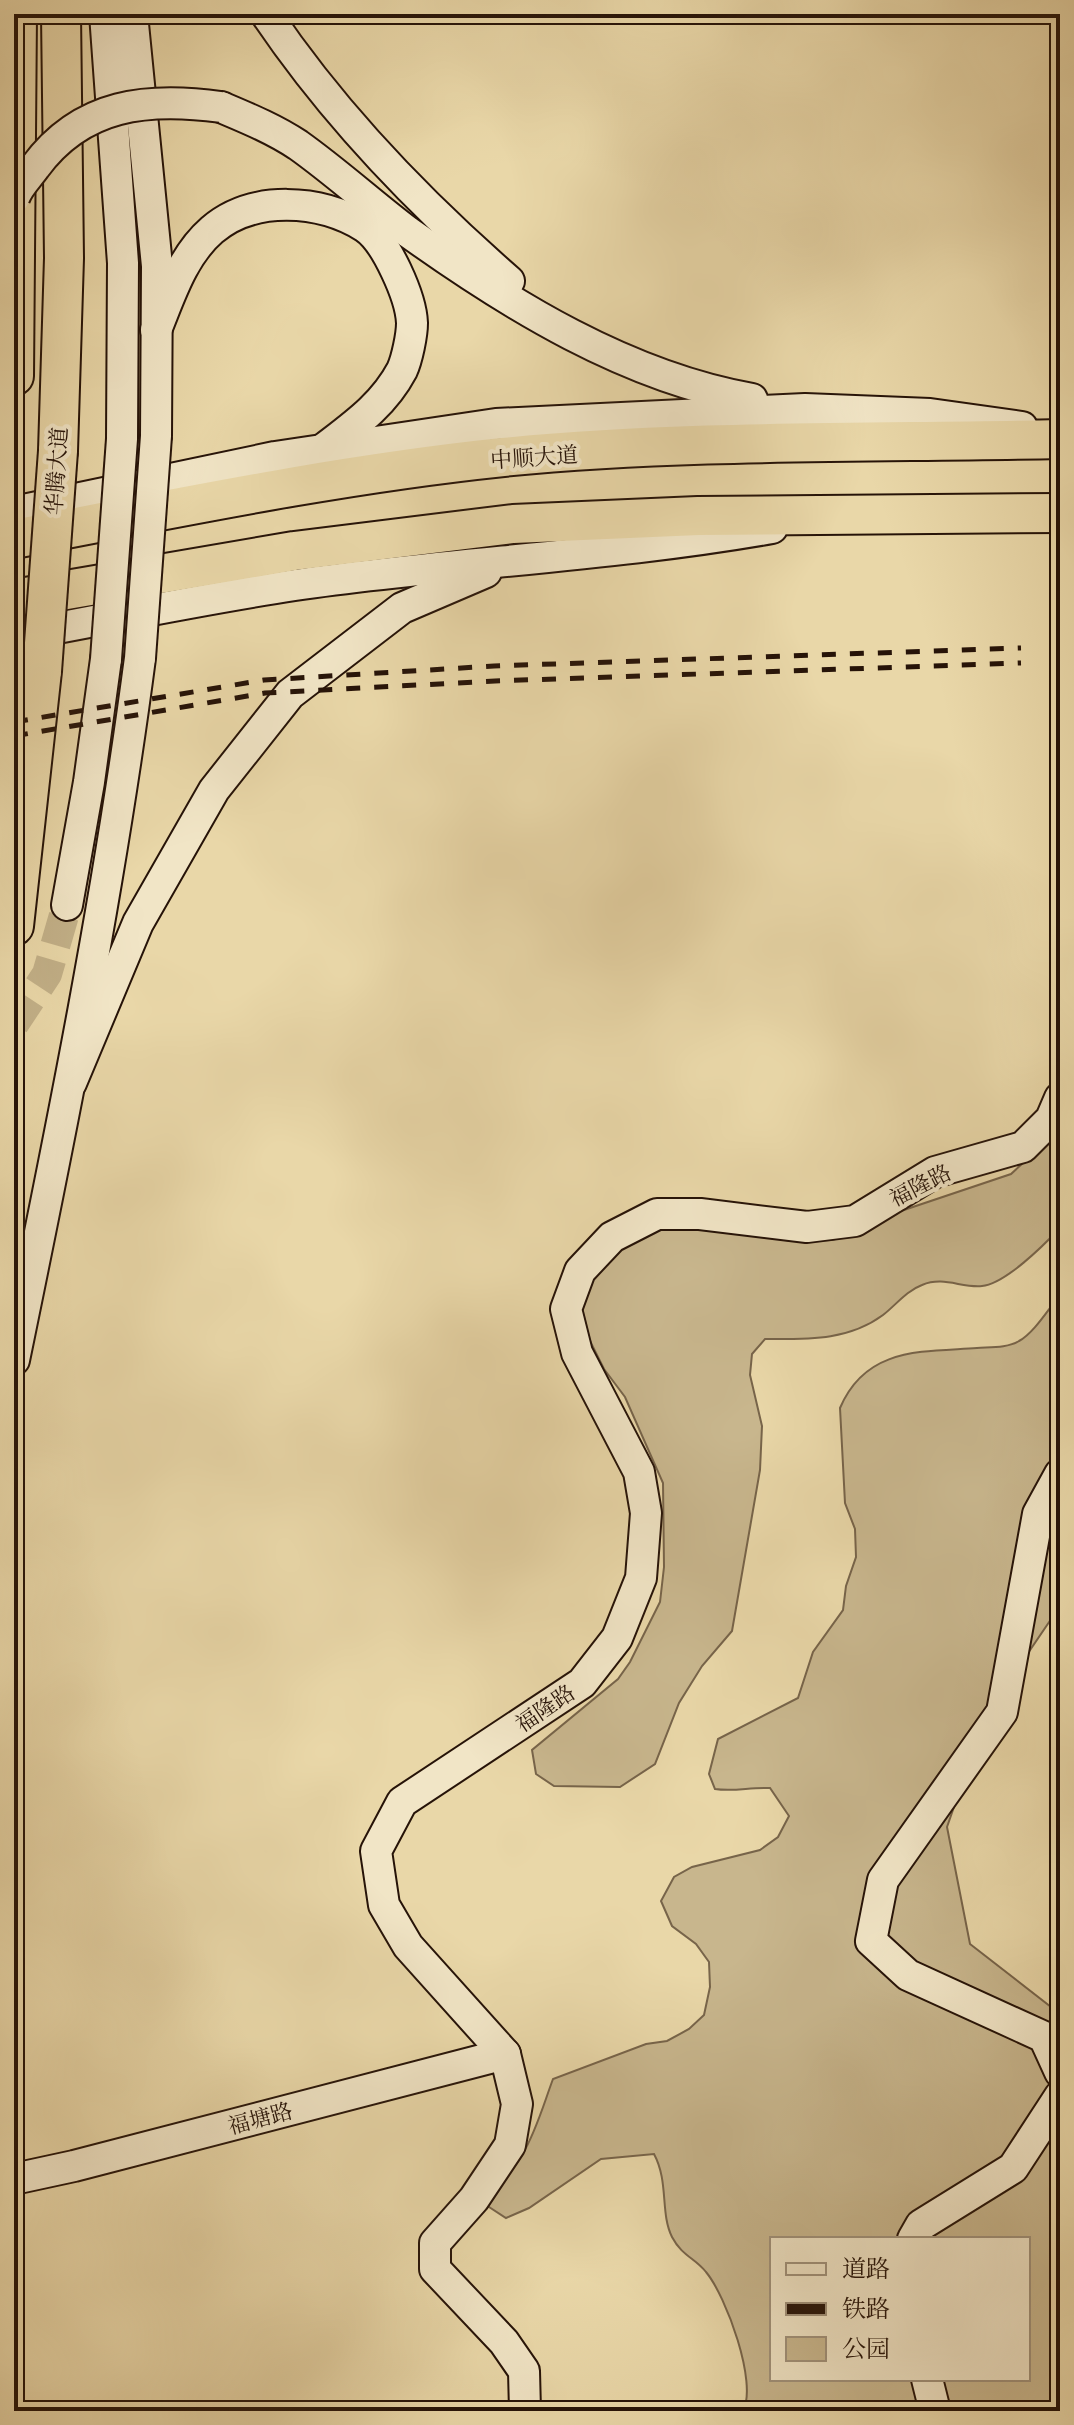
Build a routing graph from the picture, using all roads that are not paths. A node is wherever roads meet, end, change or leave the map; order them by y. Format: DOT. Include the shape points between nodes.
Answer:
graph roads {
  1 [pos="17,14"];
  2 [pos="61,14"];
  3 [pos="105,14"];
  4 [pos="132,14"];
  5 [pos="266,14"];
  6 [pos="14,198"];
  7 [pos="565,329"];
  8 [pos="156,330"];
  9 [pos="14,376"];
  10 [pos="805,409"];
  11 [pos="1060,432"];
  12 [pos="1060,439"];
  13 [pos="322,450"];
  14 [pos="14,512"];
  15 [pos="1060,513"];
  16 [pos="843,515"];
  17 [pos="14,539"];
  18 [pos="516,559"];
  19 [pos="14,599"];
  20 [pos="14,636"];
  21 [pos="67,905"];
  22 [pos="14,926"];
  23 [pos="71,1083"];
  24 [pos="1060,1098"];
  25 [pos="14,1360"];
  26 [pos="1060,1474"];
  27 [pos="505,2054"];
  28 [pos="1060,2072"];
  29 [pos="1060,2096"];
  30 [pos="14,2179"];
  31 [pos="914,2237"];
  32 [pos="928,2381"];
  33 [pos="525,2411"];
  34 [pos="935,2411"];
  1 -- 9 [label="highway"];
  2 -- 22 [label="highway, 华腾大道, bridge" via="64,258 58,451 42,671"];
  3 -- 21 [label="main road, bridge" via="123,263 122,439 106,659"];
  4 -- 8 [label="main road" via="157,266"];
  5 -- 7 [label="main road" via="361,138 421,200"];
  6 -- 7 [label="main road, bridge" via="50,147 82,124 126,106 174,101 221,107 297,144 450,261"];
  7 -- 10 [label="main road" via="708,392"];
  8 -- 13 [label="main road" via="182,269 212,230 258,205 321,207 367,228 397,270 412,323 403,368 375,410"];
  8 -- 23 [label="main road, bridge" via="156,436 140,658 123,792"];
  10 -- 11 [label="main road" via="930,414"];
  10 -- 13 [label="main road" via="496,424"];
  12 -- 17 [label="highway, 中顺大道" via="691,446 504,457 283,487"];
  13 -- 14 [label="main road"];
  15 -- 16 [label="highway"];
  16 -- 18 [label="main road" via="687,543"];
  16 -- 19 [label="highway" via="513,524 294,551"];
  18 -- 20 [label="main road" via="295,585"];
  18 -- 23 [label="main road" via="402,608 290,694 214,790 138,923"];
  23 -- 25 [label="main road"];
  24 -- 27 [label="main road, 福隆路" via="1051,1119 1023,1147 935,1172 855,1221 807,1227 657,1214 612,1237 580,1271 566,1309 577,1353 639,1472 646,1513 641,1578 617,1638 582,1683 402,1802 376,1851 384,1905 408,1946"];
  26 -- 28 [label="main road" via="1038,1514 1002,1712 883,1880 871,1941 908,1975 1044,2037"];
  27 -- 30 [label="main road, 福塘路"];
  27 -- 33 [label="main road, 福隆路" via="517,2104 510,2145 474,2199 435,2243 435,2269 524,2371"];
  29 -- 31 [label="main road" via="1013,2168 921,2225"];
  32 -- 34 [label="main road"];
}
